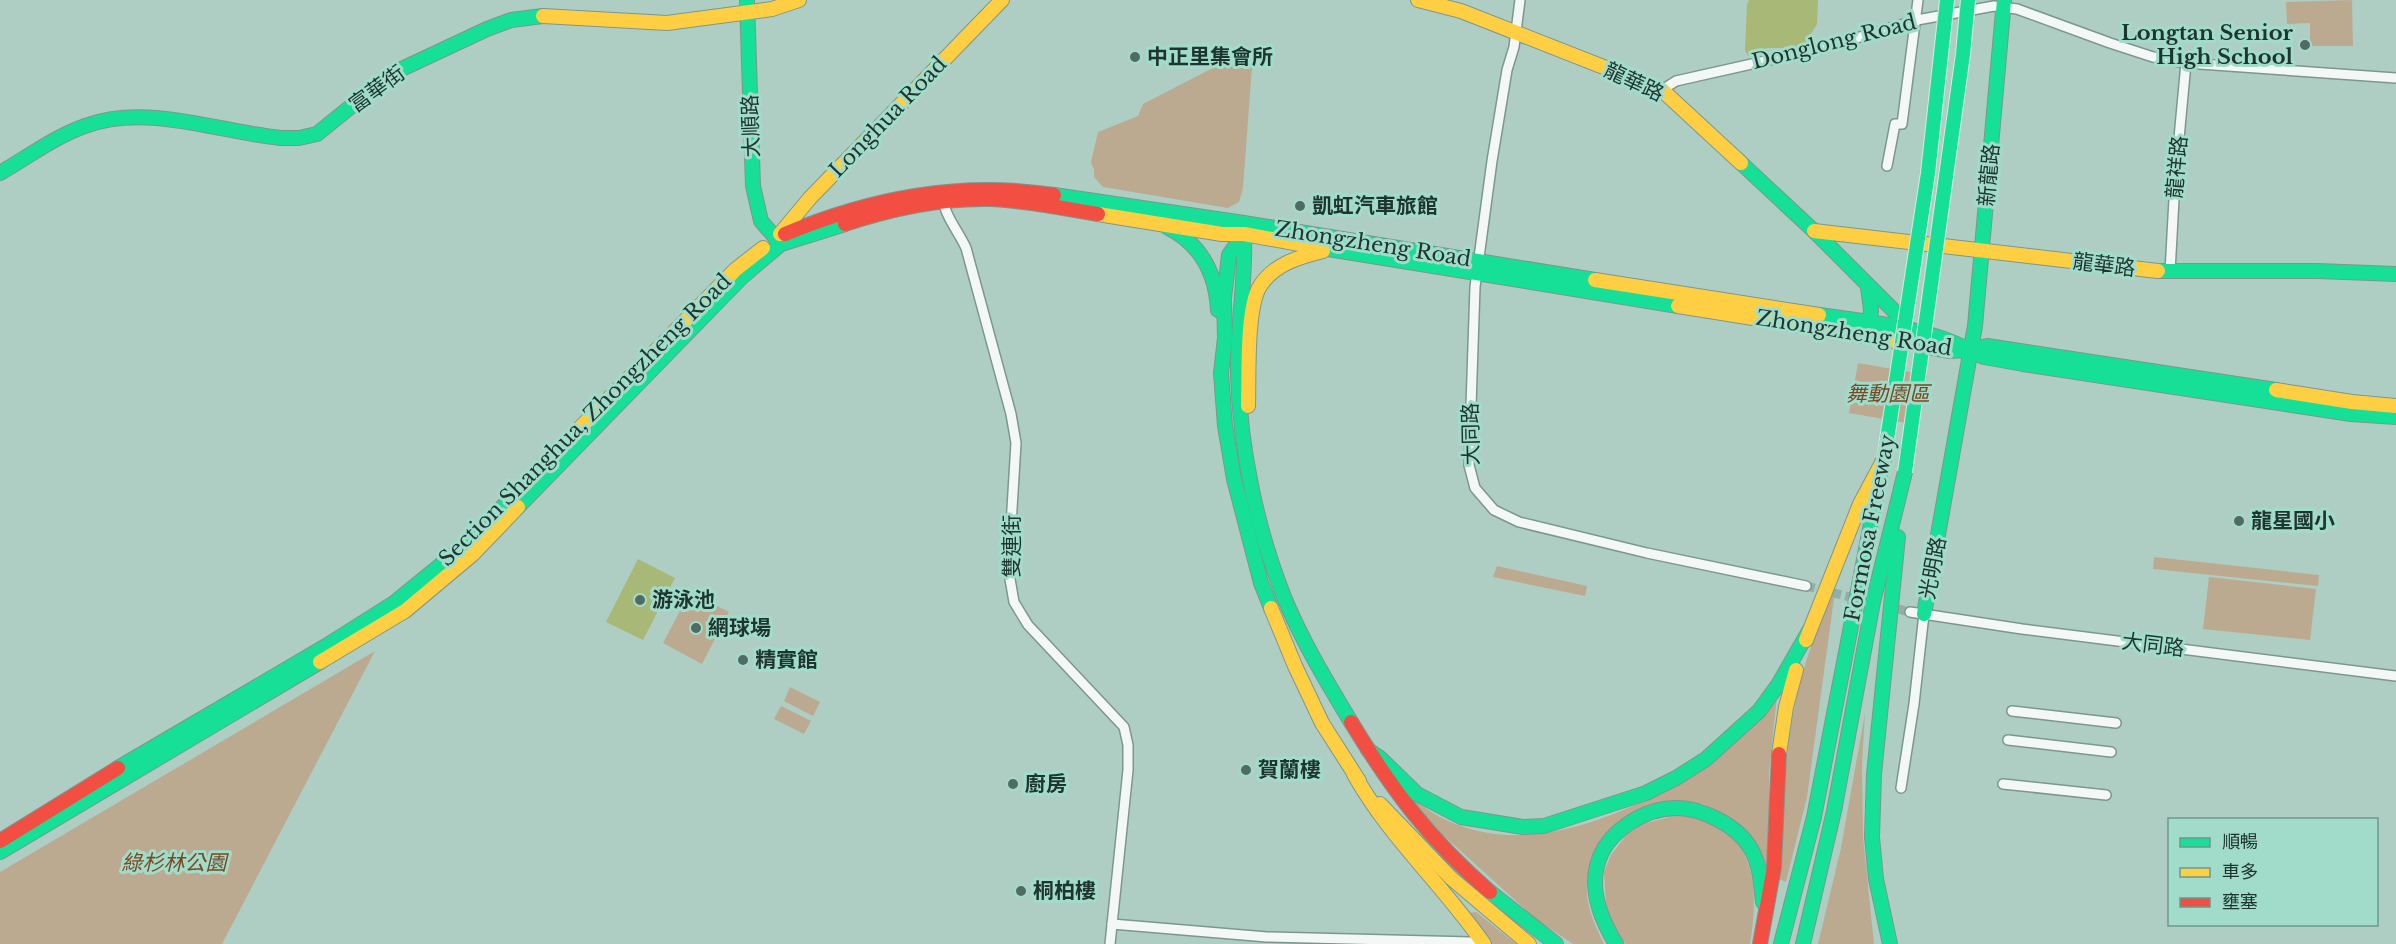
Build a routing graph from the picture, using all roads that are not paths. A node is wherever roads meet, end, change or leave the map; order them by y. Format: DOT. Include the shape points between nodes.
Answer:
graph roads {
  1 [pos="799,0"];
  2 [pos="1002,0"];
  3 [pos="1418,0"];
  4 [pos="1520,0"];
  5 [pos="1918,0"];
  6 [pos="1947,0"];
  7 [pos="1968,0"];
  8 [pos="2004,4"];
  9 [pos="747,6"];
  10 [pos="1917,20"];
  11 [pos="1516,32"];
  12 [pos="2186,63"];
  13 [pos="2396,78"];
  14 [pos="1662,90"];
  15 [pos="1887,166"];
  16 [pos="0,173"];
  17 [pos="943,196"];
  18 [pos="1151,221"];
  19 [pos="1814,231"];
  20 [pos="1244,234"];
  21 [pos="779,240"];
  22 [pos="1983,250"];
  23 [pos="1348,252"];
  24 [pos="1478,268"];
  25 [pos="2170,272"];
  26 [pos="2396,274"];
  27 [pos="1868,287"];
  28 [pos="1870,329"];
  29 [pos="1906,337"];
  30 [pos="1969,350"];
  31 [pos="2080,366"];
  32 [pos="1221,373"];
  33 [pos="2396,406"];
  34 [pos="2396,417"];
  35 [pos="1246,447"];
  36 [pos="1884,459"];
  37 [pos="1905,472"];
  38 [pos="1806,586"];
  39 [pos="1917,613"];
  40 [pos="1809,631"];
  41 [pos="2396,676"];
  42 [pos="2012,711"];
  43 [pos="2116,723"];
  44 [pos="2008,740"];
  45 [pos="1368,750"];
  46 [pos="2111,752"];
  47 [pos="120,773"];
  48 [pos="1354,774"];
  49 [pos="2003,784"];
  50 [pos="1901,788"];
  51 [pos="2106,795"];
  52 [pos="0,841"];
  53 [pos="0,852"];
  54 [pos="1881,902"];
  55 [pos="1112,924"];
  56 [pos="1765,924"];
  57 [pos="1267,941"];
  58 [pos="1110,944"];
  59 [pos="1472,944"];
  60 [pos="1484,944"];
  61 [pos="1529,944"];
  62 [pos="1556,944"];
  63 [pos="1616,944"];
  64 [pos="1760,944"];
  65 [pos="1781,944"];
  66 [pos="1803,944"];
  67 [pos="1882,944"];
  68 [pos="1890,944"];
  1 -- 9 [label="main road, 富華街" via="772,9"];
  2 -- 21 [label="main road, Longhua Road" via="810,198"];
  3 -- 11 [label="main road"];
  4 -- 11 [label="street, 大同路"];
  5 -- 10 [label="street"];
  6 -- 36 [label="main road, Formosa Freeway, bridge" via="1925,188"];
  7 -- 37 [label="main road, Formosa Freeway, bridge" via="1964,54"];
  8 -- 10 [label="street, Donglong Road"];
  8 -- 12 [label="street, Donglong Road" via="2153,57"];
  8 -- 22 [label="main road, 新龍路"];
  9 -- 16 [label="main road, 富華街" via="699,20 667,23 547,15 523,18 487,29 391,74 317,134 283,139 168,121 115,119 90,123 70,132"];
  9 -- 21 [label="main road, 大順路" via="753,186 764,225"];
  10 -- 14 [label="street, Donglong Road" via="1823,48 1676,81"];
  10 -- 15 [label="street" via="1902,124 1895,124"];
  11 -- 14 [label="main road, 龍華路"];
  11 -- 24 [label="street, 大同路" via="1492,162"];
  12 -- 13 [label="street, Donglong Road"];
  12 -- 25 [label="street, 龍祥路"];
  14 -- 19 [label="main road, 龍華路"];
  17 -- 18 [label="main road, Zhongzheng Road" via="1022,202"];
  17 -- 21 [label="main road, Zhongzheng Road"];
  17 -- 24 [label="main road, Zhongzheng Road" via="988,187 1021,190 1244,223"];
  17 -- 55 [label="street, 雙連街" via="966,248 1016,442 1009,558 1014,602 1028,624 1124,727 1128,770"];
  18 -- 20 [label="main road, Zhongzheng Road" via="1222,234"];
  18 -- 32 [label="main road" via="1175,231 1198,249 1210,268 1218,304"];
  19 -- 22 [label="main road, 龍華路"];
  19 -- 27 [label="main road, 龍華路"];
  20 -- 23 [label="main road, Zhongzheng Road"];
  20 -- 32 [label="main road" via="1229,255"];
  20 -- 35 [label="main road" via="1239,390"];
  21 -- 47 [label="main road, Section Shanghua, Zhongzheng Road" via="473,554 405,611"];
  22 -- 25 [label="main road, 龍華路"];
  22 -- 30 [label="main road, 新龍路"];
  23 -- 24 [label="main road, Zhongzheng Road"];
  23 -- 35 [label="main road" via="1317,251 1295,258 1277,268 1259,287 1250,323"];
  24 -- 28 [label="main road, Zhongzheng Road"];
  24 -- 38 [label="street, 大同路" via="1468,465 1475,488 1494,510 1519,522 1647,554"];
  25 -- 26 [label="main road, 龍華路"];
  27 -- 28 [label="main road" via="1872,299"];
  27 -- 29 [label="main road, 龍華路" via="1904,321"];
  28 -- 29 [label="main road, Zhongzheng Road"];
  29 -- 30 [label="main road, Zhongzheng Road" via="1948,351"];
  30 -- 31 [label="main road, Zhongzheng Road" via="1984,357"];
  30 -- 39 [label="main road, 光明路" via="1955,448"];
  31 -- 33 [label="main road, Zhongzheng Road"];
  31 -- 34 [label="main road, Zhongzheng Road" via="2351,414"];
  32 -- 48 [label="main road" via="1234,479 1261,583 1322,723"];
  35 -- 45 [label="main road" via="1269,554 1289,608 1323,676"];
  36 -- 40 [label="main road" via="1860,504"];
  36 -- 65 [label="main road, Formosa Freeway" via="1814,817"];
  37 -- 54 [label="main road" via="1874,774 1872,837"];
  37 -- 66 [label="main road, Formosa Freeway" via="1873,602 1834,811"];
  39 -- 41 [label="street, 大同路"];
  39 -- 50 [label="street, 光明路" via="1914,704"];
  40 -- 45 [label="main road" via="1759,711 1706,759 1646,793 1544,826 1523,827 1461,817 1417,794"];
  40 -- 56 [label="main road" via="1783,717 1773,875"];
  42 -- 43 [label="street"];
  44 -- 46 [label="street"];
  45 -- 62 [label="main road" via="1428,832 1472,876"];
  47 -- 52 [label="main road"];
  47 -- 53 [label="main road"];
  48 -- 60 [label="main road" via="1384,822 1451,898"];
  48 -- 61 [label="main road" via="1413,843 1457,886"];
  49 -- 51 [label="street"];
  54 -- 67 [label="main road"];
  54 -- 68 [label="main road"];
  55 -- 57 [label="street"];
  55 -- 58 [label="street, 雙連街"];
  56 -- 63 [label="main road" via="1753,852 1741,835 1695,810 1669,808 1627,824 1611,839 1597,864 1595,888 1599,910"];
  56 -- 64 [label="main road"];
  57 -- 59 [label="street"];
}
